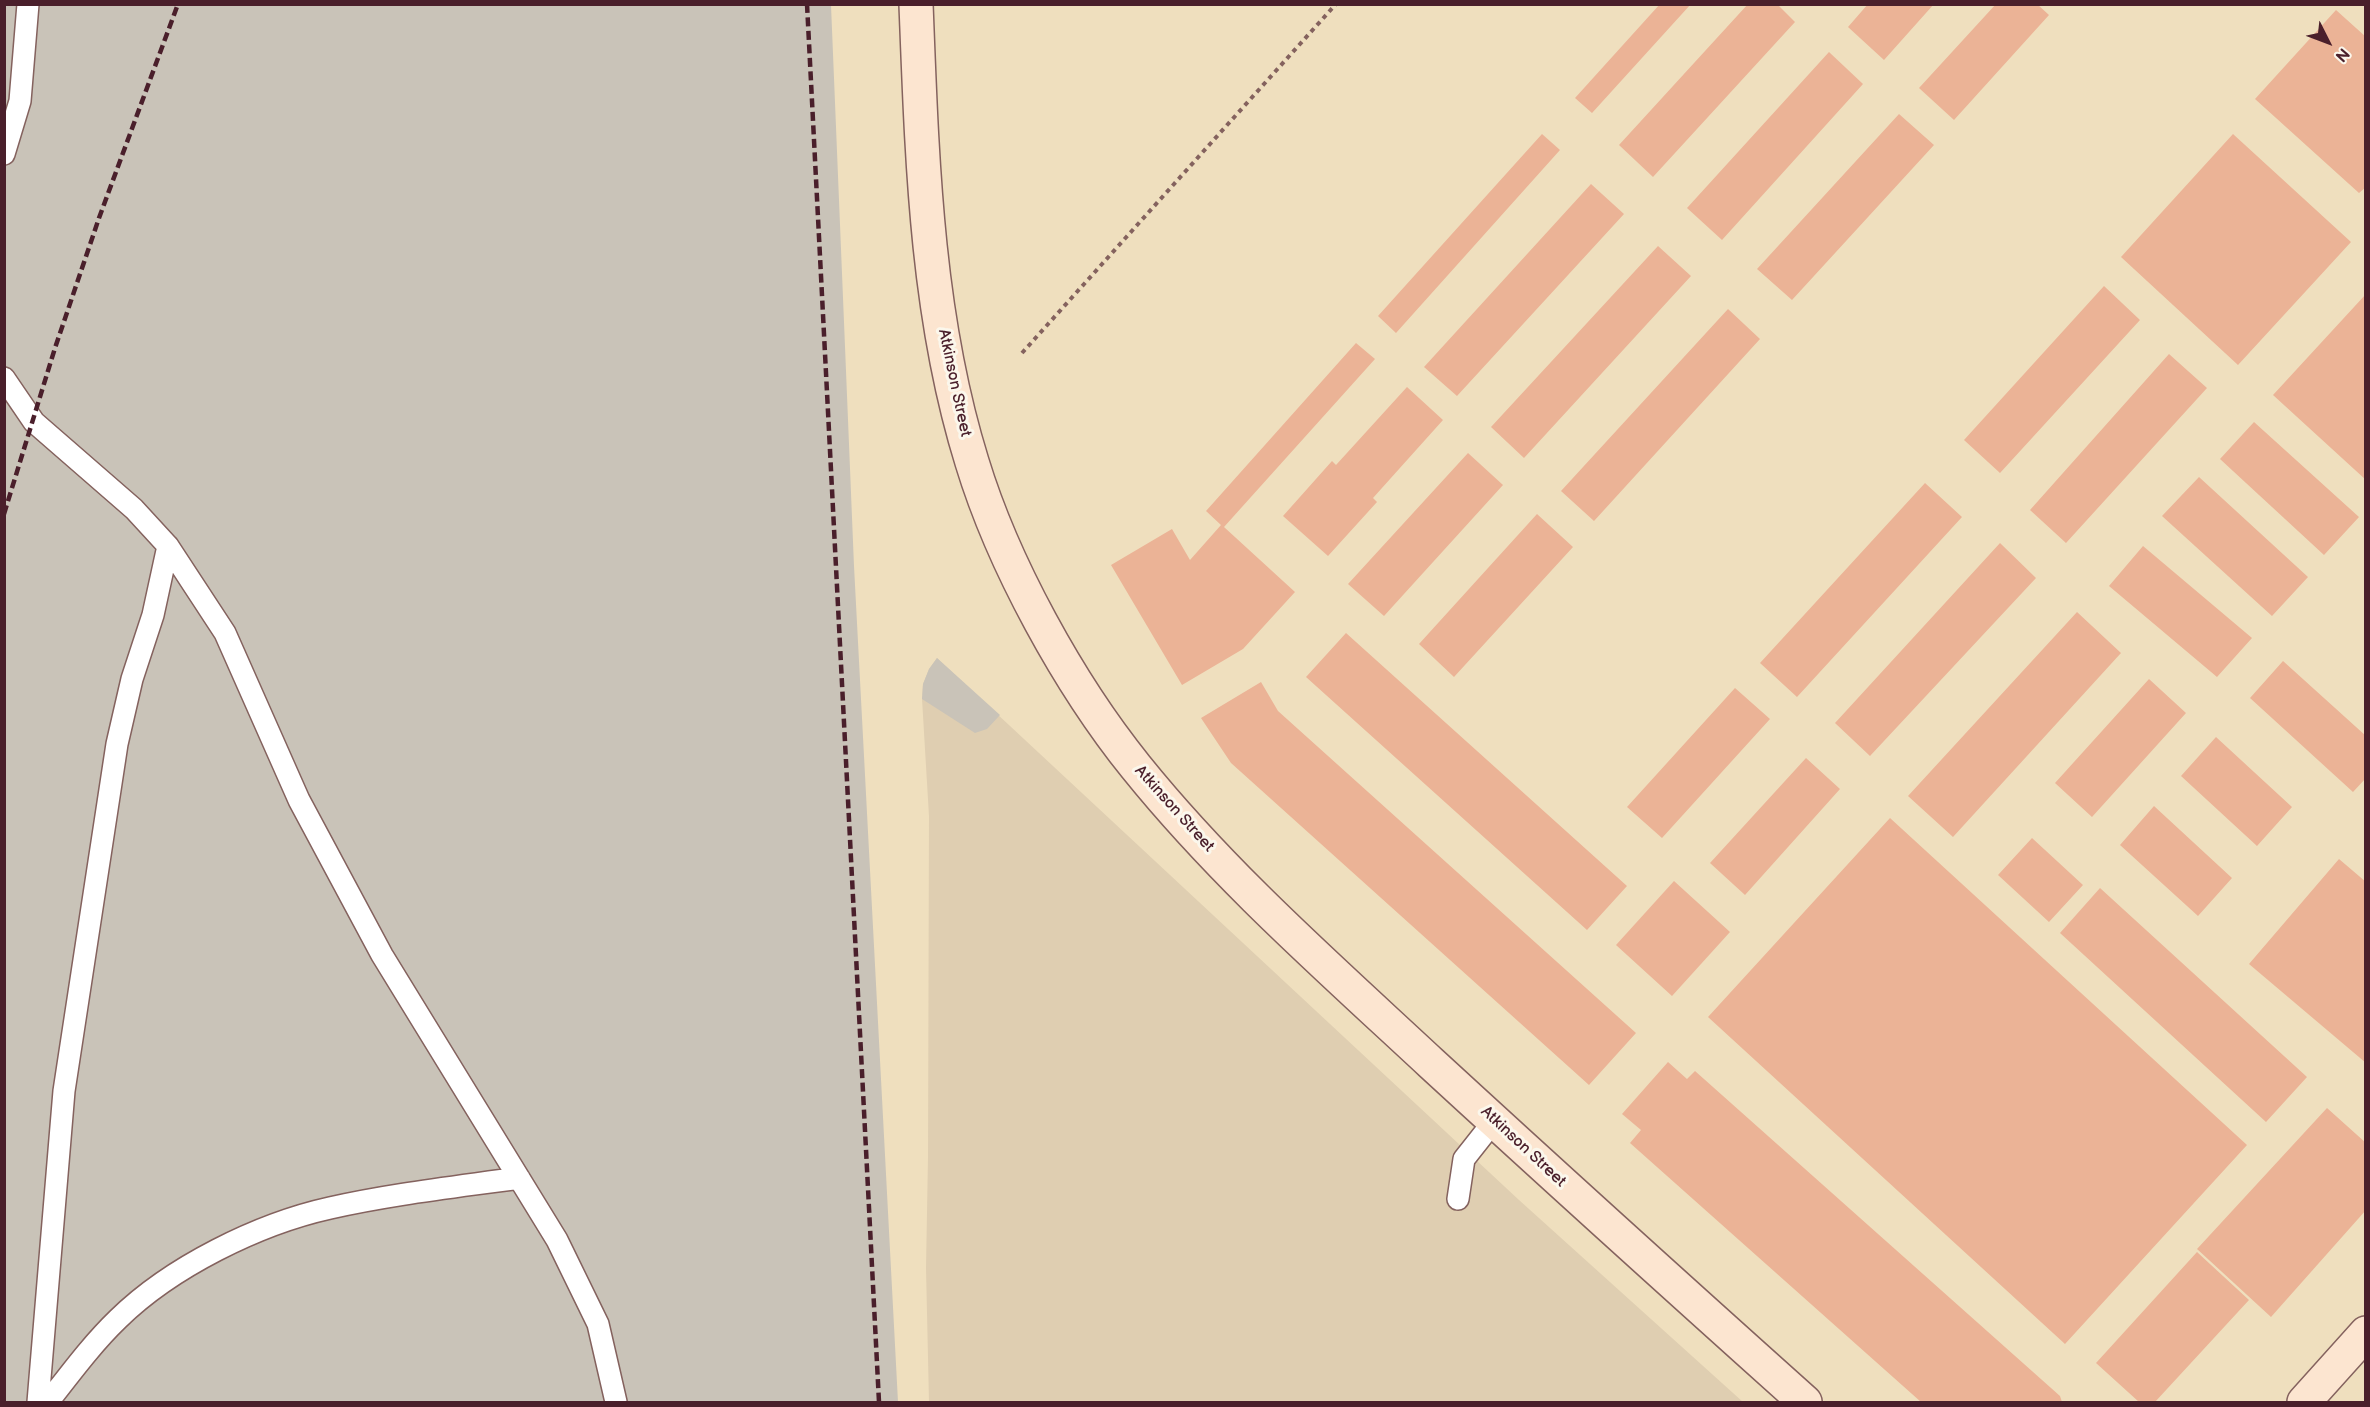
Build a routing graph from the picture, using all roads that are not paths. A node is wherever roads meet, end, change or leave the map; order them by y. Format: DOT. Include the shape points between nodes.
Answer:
graph roads {
  1 [pos="28,4"];
  2 [pos="916,4"];
  3 [pos="4,154"];
  4 [pos="4,378"];
  5 [pos="168,546"];
  6 [pos="1494,1121"];
  7 [pos="519,1178"];
  8 [pos="1458,1199"];
  9 [pos="2366,1333"];
  10 [pos="38,1402"];
  11 [pos="48,1402"];
  12 [pos="616,1402"];
  13 [pos="1805,1402"];
  14 [pos="2304,1402"];
  1 -- 3 [label="lane" via="20,100"];
  2 -- 6 [label="main road, Atkinson Street" via="924,177 946,355 972,462 1003,546 1043,625 1087,699 1185,825 1305,945"];
  4 -- 5 [label="lane" via="34,422 134,509"];
  5 -- 7 [label="lane" via="225,633 299,800 382,955"];
  5 -- 10 [label="lane" via="117,744 64,1091"];
  6 -- 8 [label="lane" via="1464,1159"];
  6 -- 13 [label="main road, Atkinson Street"];
  7 -- 11 [label="lane" via="328,1208 240,1240 158,1286 120,1317"];
  7 -- 12 [label="lane" via="557,1240 598,1324"];
  9 -- 14 [label="main road"];
}
